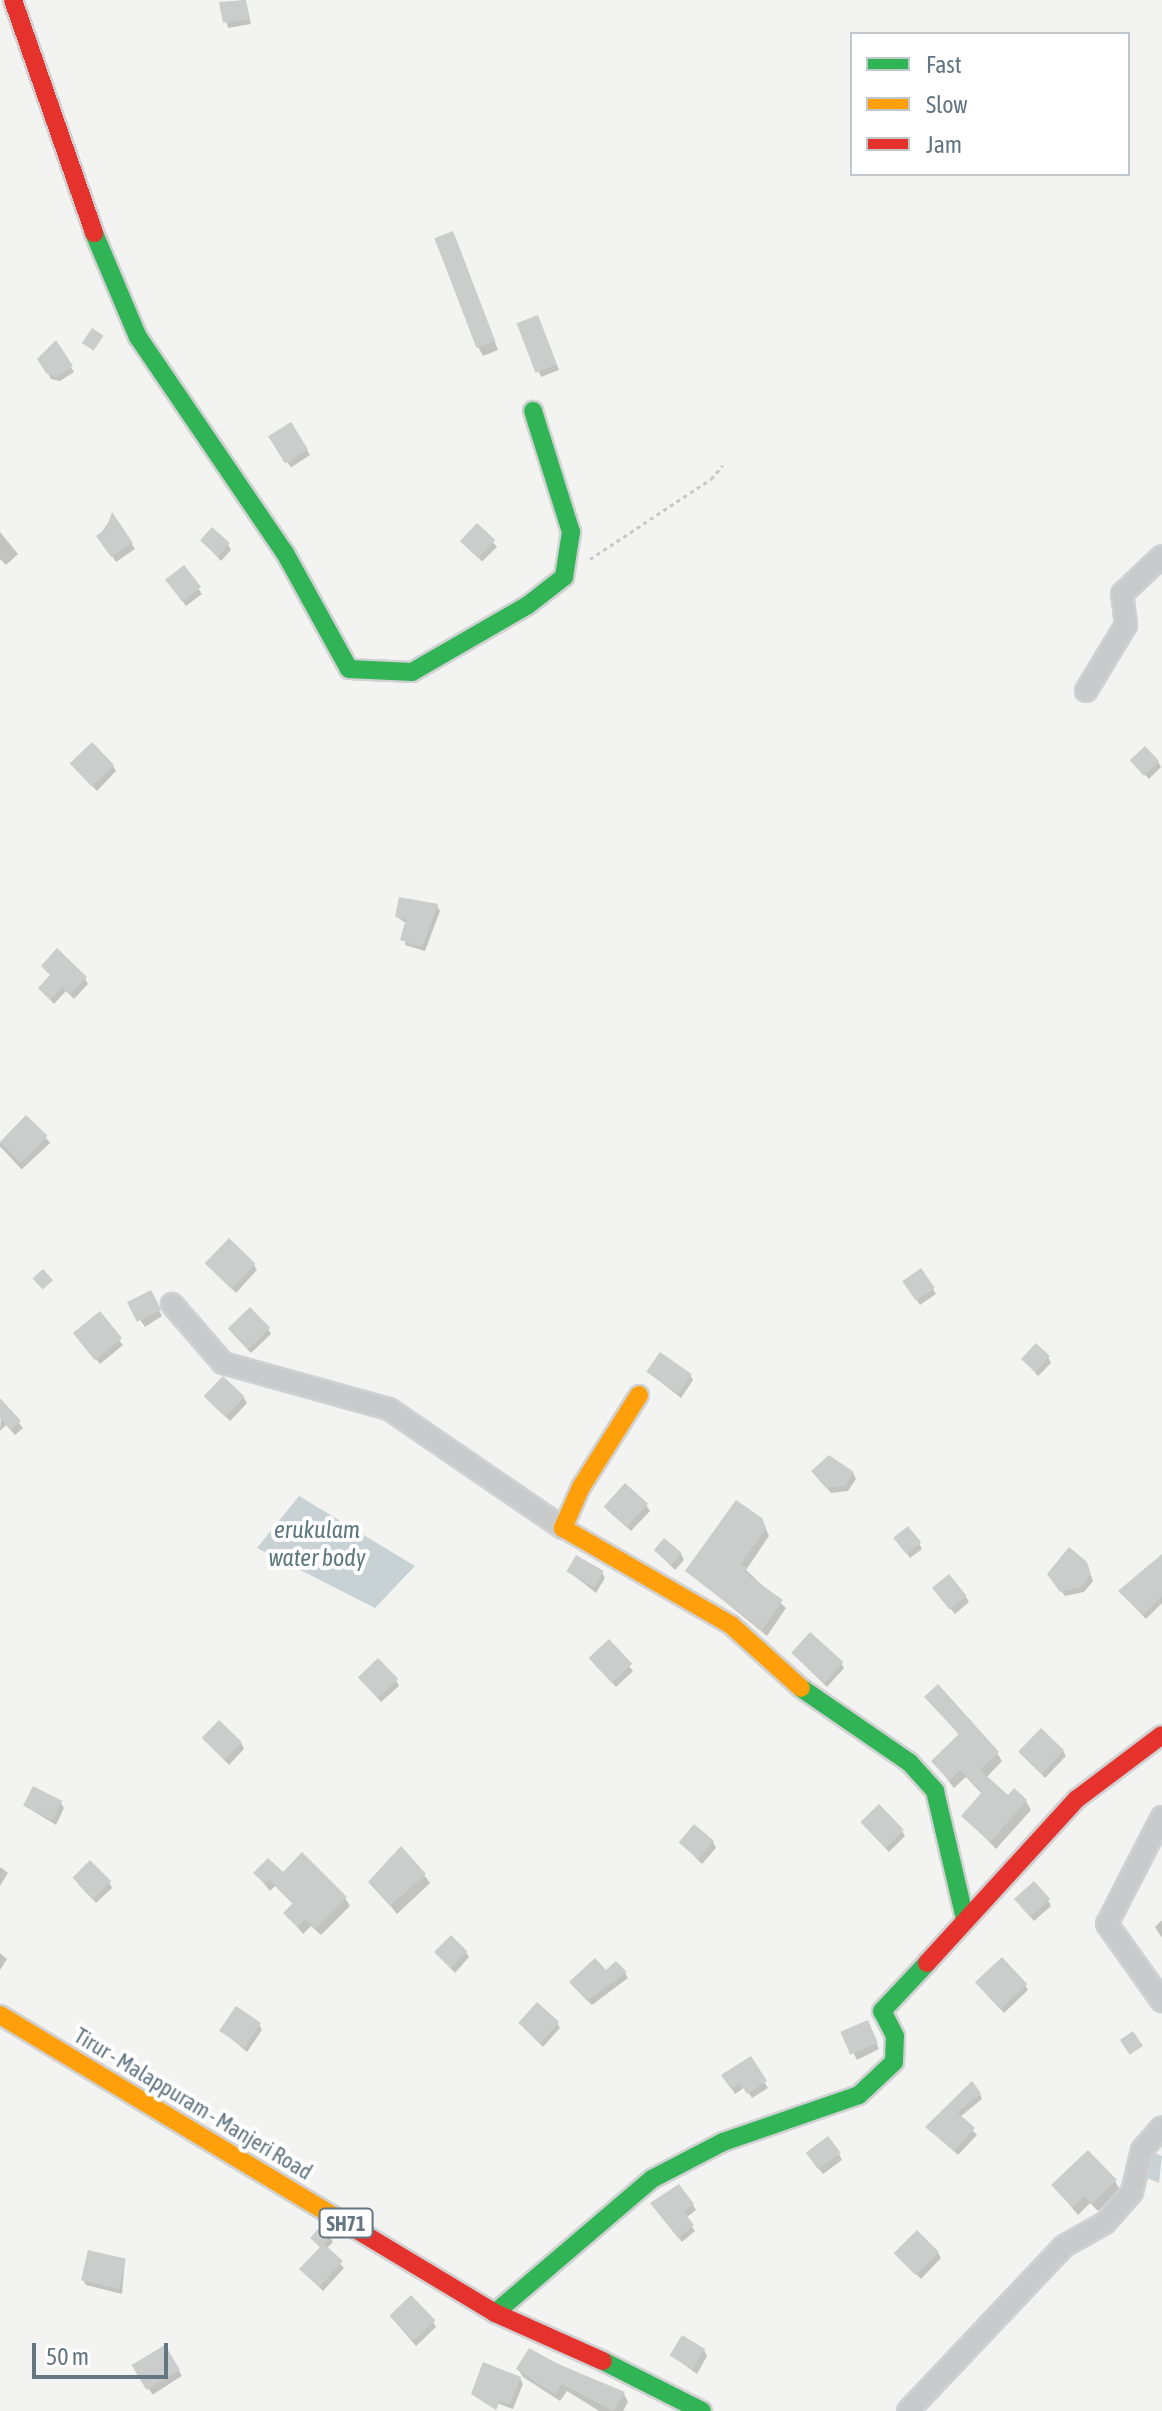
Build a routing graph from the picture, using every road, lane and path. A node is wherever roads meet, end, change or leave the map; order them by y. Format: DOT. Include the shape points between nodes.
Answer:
graph roads {
  1 [pos="13,0"];
  2 [pos="533,411"];
  3 [pos="723,465"];
  4 [pos="1162,556"];
  5 [pos="564,577"];
  6 [pos="1086,691"];
  7 [pos="172,1304"];
  8 [pos="639,1395"];
  9 [pos="563,1528"];
  10 [pos="1162,1735"];
  11 [pos="1162,1817"];
  12 [pos="965,1919"];
  13 [pos="1162,2001"];
  14 [pos="0,2015"];
  15 [pos="1162,2127"];
  16 [pos="495,2313"];
  17 [pos="680,2405"];
  18 [pos="702,2411"];
  19 [pos="908,2411"];
  1 -- 5 [label="street" via="87,217 138,337 285,553 321,614 339,659 349,669 412,672 528,605"];
  2 -- 5 [label="street" via="571,532"];
  3 -- 5 [label="path" via="711,479"];
  4 -- 6 [label="street" via="1122,594 1126,625"];
  7 -- 9 [label="street" via="223,1363 389,1409"];
  8 -- 9 [label="street" via="581,1487"];
  9 -- 12 [label="street" via="731,1625 825,1709 910,1763 935,1791"];
  10 -- 12 [label="street" via="1077,1799"];
  11 -- 13 [label="street" via="1107,1924"];
  12 -- 16 [label="street" via="882,2011 895,2036 894,2062 859,2095 723,2142 652,2179"];
  14 -- 16 [label="street, Tirur - Malappuram - Manjeri Road / SH71"];
  15 -- 19 [label="street" via="1142,2150 1132,2192 1105,2223 1064,2246"];
  16 -- 17 [label="street, Tirur - Malappuram - Manjeri Road / SH71"];
  17 -- 18 [label="street, Tirur - Malappuram - Manjeri Road / SH71"];
}
